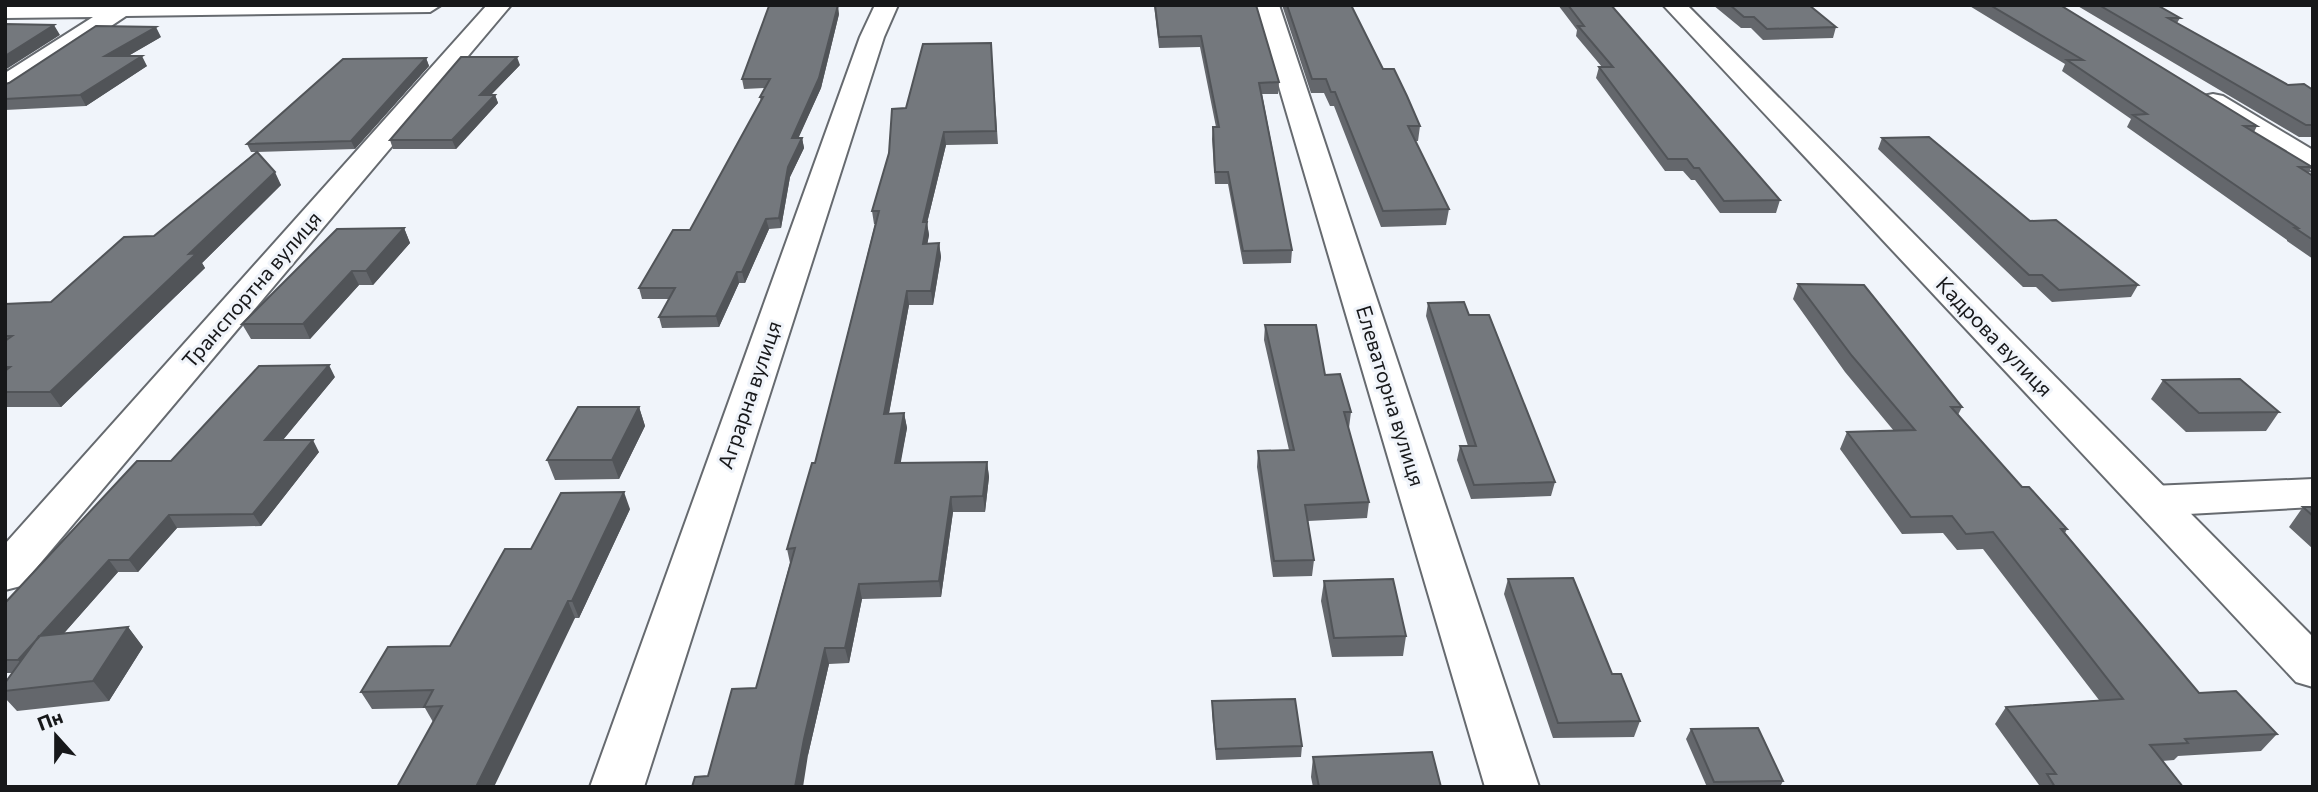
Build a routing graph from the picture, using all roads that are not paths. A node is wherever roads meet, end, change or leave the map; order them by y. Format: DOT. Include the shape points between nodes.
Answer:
graph roads {
  1 [pos="430,5"];
  2 [pos="500,5"];
  3 [pos="887,5"];
  4 [pos="1267,5"];
  5 [pos="1674,5"];
  6 [pos="120,9"];
  7 [pos="5,11"];
  8 [pos="5,85"];
  9 [pos="2195,91"];
  10 [pos="2313,162"];
  11 [pos="2313,493"];
  12 [pos="2152,501"];
  13 [pos="5,574"];
  14 [pos="2313,668"];
  15 [pos="617,787"];
  16 [pos="1512,787"];
  1 -- 6 [label="street"];
  2 -- 13 [label="street, Транспортна вулиця"];
  3 -- 15 [label="street, Аграрна вулиця" via="872,37"];
  4 -- 16 [label="street, Елеваторна вулиця"];
  5 -- 12 [label="street, Кадрова вулиця"];
  6 -- 7 [label="street"];
  6 -- 8 [label="street"];
  9 -- 10 [label="street"];
  11 -- 12 [label="street"];
  12 -- 14 [label="street, Кадрова вулиця"];
}
